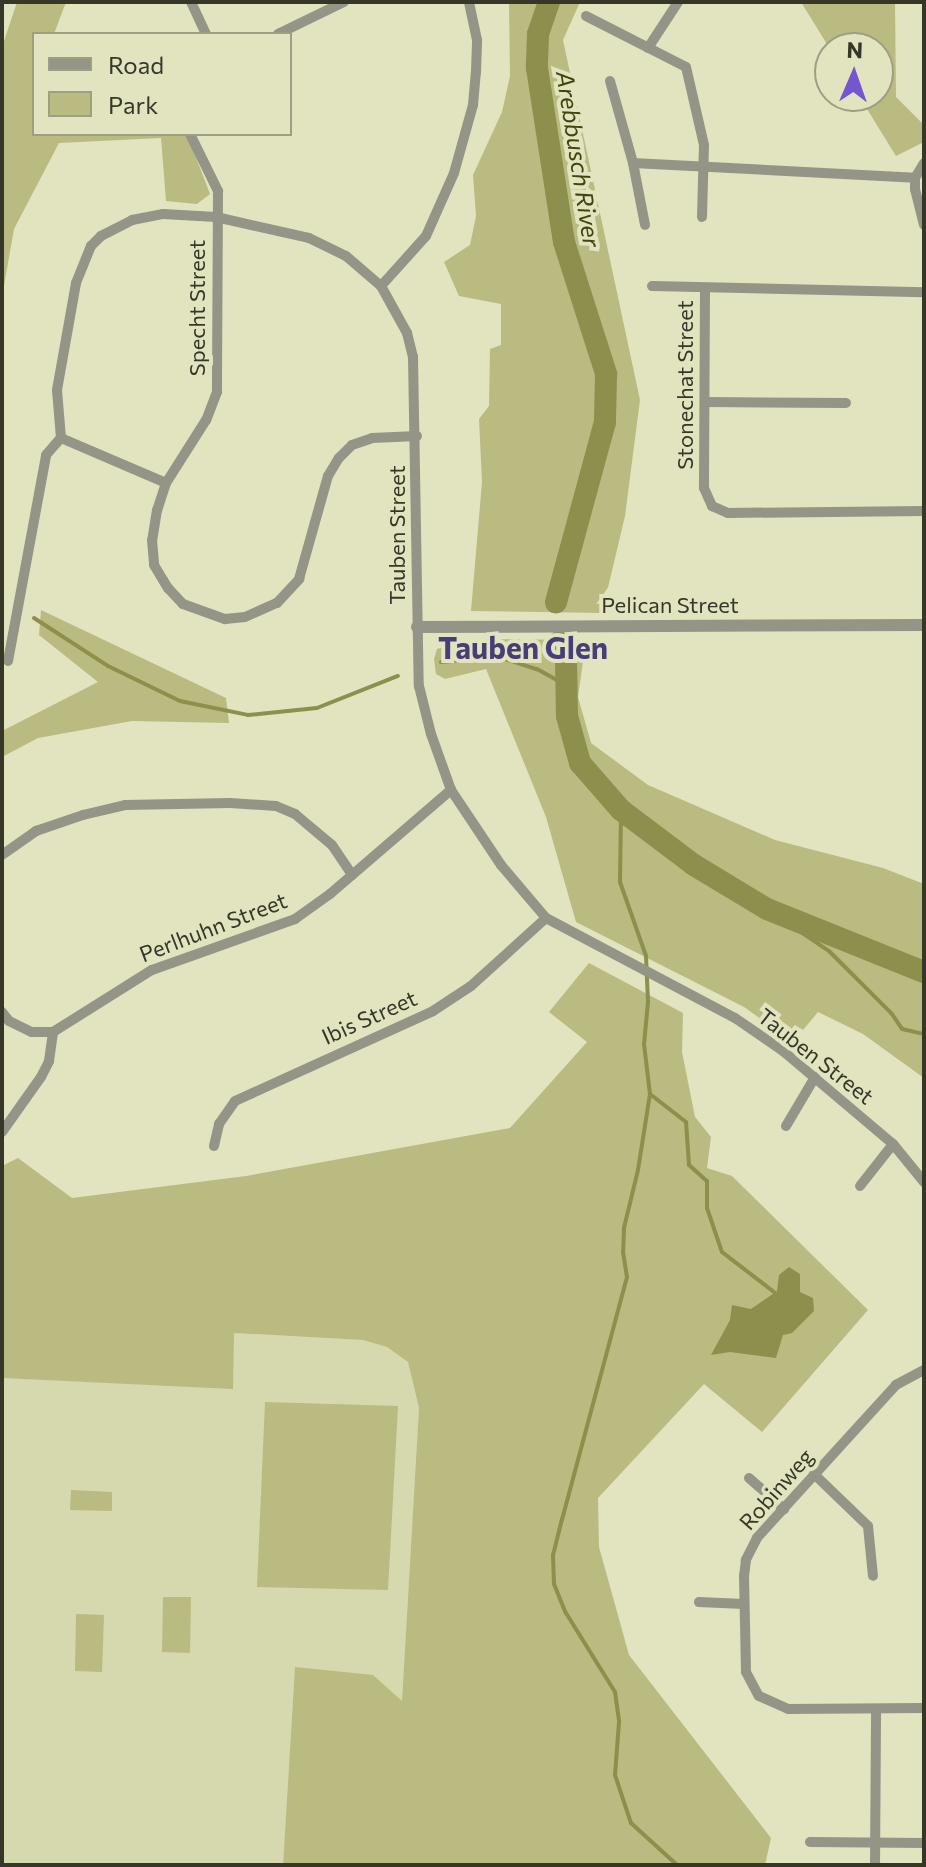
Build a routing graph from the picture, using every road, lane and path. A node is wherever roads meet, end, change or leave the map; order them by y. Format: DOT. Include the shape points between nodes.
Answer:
graph roads {
  1 [pos="191,2"];
  2 [pos="344,2"];
  3 [pos="469,2"];
  4 [pos="678,2"];
  5 [pos="586,16"];
  6 [pos="205,32"];
  7 [pos="282,32"];
  8 [pos="648,48"];
  9 [pos="610,81"];
  10 [pos="191,136"];
  11 [pos="633,163"];
  12 [pos="924,163"];
  13 [pos="706,169"];
  14 [pos="915,178"];
  15 [pos="216,217"];
  16 [pos="702,217"];
  17 [pos="645,225"];
  18 [pos="924,225"];
  19 [pos="381,286"];
  20 [pos="652,286"];
  21 [pos="705,289"];
  22 [pos="924,292"];
  23 [pos="705,402"];
  24 [pos="846,403"];
  25 [pos="417,436"];
  26 [pos="61,438"];
  27 [pos="166,483"];
  28 [pos="924,511"];
  29 [pos="924,625"];
  30 [pos="417,627"];
  31 [pos="8,661"];
  32 [pos="451,790"];
  33 [pos="2,855"];
  34 [pos="352,875"];
  35 [pos="546,918"];
  36 [pos="2,1012"];
  37 [pos="53,1032"];
  38 [pos="815,1077"];
  39 [pos="786,1126"];
  40 [pos="2,1132"];
  41 [pos="893,1144"];
  42 [pos="214,1146"];
  43 [pos="924,1182"];
  44 [pos="860,1186"];
  45 [pos="924,1370"];
  46 [pos="814,1474"];
  47 [pos="749,1478"];
  48 [pos="784,1509"];
  49 [pos="873,1576"];
  50 [pos="699,1602"];
  51 [pos="744,1604"];
  52 [pos="924,1708"];
  53 [pos="876,1710"];
  54 [pos="810,1842"];
  55 [pos="875,1842"];
  56 [pos="924,1843"];
  57 [pos="875,1865"];
  1 -- 6 [label="street"];
  2 -- 7 [label="street"];
  3 -- 19 [label="street" via="477,40 476,72 473,105 454,173 426,236"];
  4 -- 8 [label="street"];
  5 -- 8 [label="street"];
  8 -- 13 [label="street" via="686,67"];
  9 -- 11 [label="street"];
  10 -- 15 [label="street, Specht Street" via="216,180"];
  11 -- 13 [label="street"];
  11 -- 17 [label="street"];
  12 -- 14 [label="street"];
  13 -- 14 [label="street"];
  13 -- 16 [label="street"];
  14 -- 18 [label="street"];
  15 -- 19 [label="street, Tauben Street" via="309,238 346,256"];
  15 -- 26 [label="street, Tauben Street" via="163,214 132,220 91,246 76,283 57,390"];
  15 -- 27 [label="street, Specht Street" via="217,392 206,420"];
  19 -- 25 [label="street, Tauben Street" via="407,333 413,357"];
  20 -- 21 [label="street, Stonechat Street"];
  21 -- 22 [label="street, Stonechat Street"];
  21 -- 23 [label="street, Stonechat Street"];
  23 -- 24 [label="street"];
  23 -- 28 [label="street, Stonechat Street" via="704,488 719,511"];
  25 -- 27 [label="street, Specht Street" via="372,438 352,445 339,458 328,476 299,579 277,603 245,617 225,619 183,604 154,565 152,540"];
  25 -- 30 [label="street, Tauben Street"];
  26 -- 27 [label="street"];
  26 -- 31 [label="street" via="46,455"];
  29 -- 30 [label="street, Pelican Street"];
  30 -- 32 [label="street, Tauben Street" via="419,686"];
  32 -- 34 [label="street, Perlhuhn Street"];
  32 -- 35 [label="street, Tauben Street" via="501,865"];
  33 -- 34 [label="street" via="36,831 125,805 230,803 276,806 295,814 332,845"];
  34 -- 37 [label="street, Perlhuhn Street" via="295,919 152,970"];
  35 -- 38 [label="street, Tauben Street" via="735,1018"];
  35 -- 42 [label="street, Ibis Street" via="471,986 433,1011 235,1101 219,1124"];
  36 -- 37 [label="street" via="32,1032"];
  37 -- 40 [label="street" via="41,1077"];
  38 -- 39 [label="street"];
  38 -- 41 [label="street, Tauben Street"];
  41 -- 43 [label="street, Tauben Street"];
  41 -- 44 [label="street"];
  45 -- 46 [label="street, Robinweg" via="896,1385"];
  46 -- 48 [label="street, Robinweg"];
  46 -- 49 [label="street" via="868,1526"];
  47 -- 48 [label="street"];
  48 -- 51 [label="street, Robinweg" via="757,1538 746,1560"];
  50 -- 51 [label="street"];
  51 -- 53 [label="street, Robinweg" via="746,1672 759,1696 788,1709"];
  52 -- 53 [label="street, Robinweg"];
  53 -- 55 [label="street"];
  54 -- 55 [label="street"];
  55 -- 56 [label="street"];
  55 -- 57 [label="street"];
}
